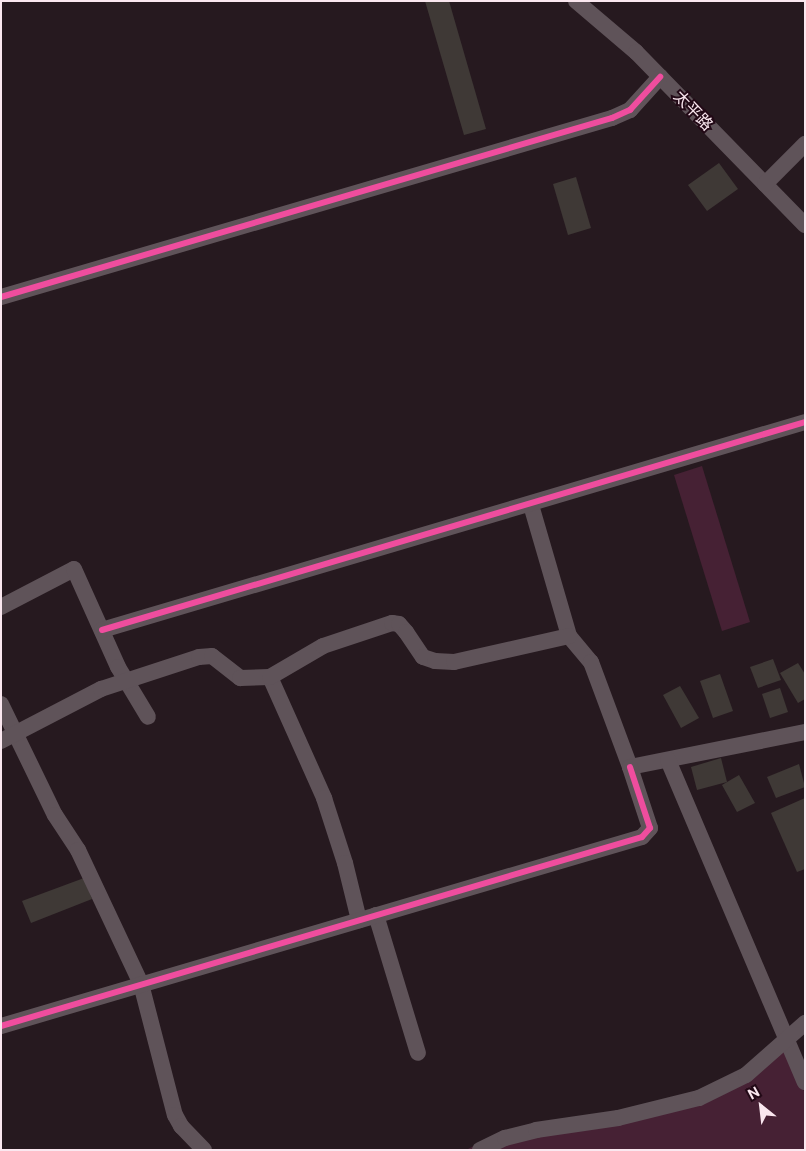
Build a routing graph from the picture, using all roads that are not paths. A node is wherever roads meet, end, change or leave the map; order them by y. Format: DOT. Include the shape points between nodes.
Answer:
graph roads {
  1 [pos="576,1"];
  2 [pos="660,77"];
  3 [pos="805,144"];
  4 [pos="765,184"];
  5 [pos="805,225"];
  6 [pos="1,297"];
  7 [pos="805,422"];
  8 [pos="531,505"];
  9 [pos="1,607"];
  10 [pos="102,630"];
  11 [pos="569,636"];
  12 [pos="270,677"];
  13 [pos="128,681"];
  14 [pos="1,704"];
  15 [pos="148,717"];
  16 [pos="805,732"];
  17 [pos="18,734"];
  18 [pos="1,741"];
  19 [pos="668,760"];
  20 [pos="630,767"];
  21 [pos="370,917"];
  22 [pos="141,984"];
  23 [pos="805,1023"];
  24 [pos="1,1026"];
  25 [pos="787,1039"];
  26 [pos="418,1053"];
  27 [pos="805,1082"];
  28 [pos="204,1150"];
  29 [pos="480,1150"];
  1 -- 2 [label="street, 太平路"];
  2 -- 4 [label="street, 太平路"];
  2 -- 6 [label="street" via="630,110 612,118"];
  3 -- 4 [label="street"];
  4 -- 5 [label="street, 太平路"];
  7 -- 8 [label="street"];
  8 -- 10 [label="street"];
  8 -- 11 [label="street"];
  9 -- 10 [label="street" via="74,569"];
  10 -- 13 [label="street" via="118,667"];
  11 -- 12 [label="street" via="454,662 435,661 423,657 403,628 392,623 323,646"];
  11 -- 20 [label="street" via="591,662"];
  12 -- 13 [label="street" via="240,678 212,656 199,657"];
  12 -- 21 [label="street" via="324,798 346,862"];
  13 -- 15 [label="street"];
  13 -- 17 [label="street" via="101,689 36,721"];
  14 -- 17 [label="street"];
  16 -- 19 [label="street"];
  17 -- 18 [label="street"];
  17 -- 22 [label="street" via="55,815 78,850 105,904"];
  19 -- 20 [label="street"];
  19 -- 25 [label="street"];
  20 -- 21 [label="street" via="650,828 642,837"];
  21 -- 22 [label="street"];
  21 -- 26 [label="street"];
  22 -- 24 [label="street"];
  22 -- 28 [label="street" via="175,1115"];
  23 -- 25 [label="street"];
  25 -- 27 [label="street"];
  25 -- 29 [label="street" via="746,1075 699,1098 618,1118 536,1130 506,1138"];
}
